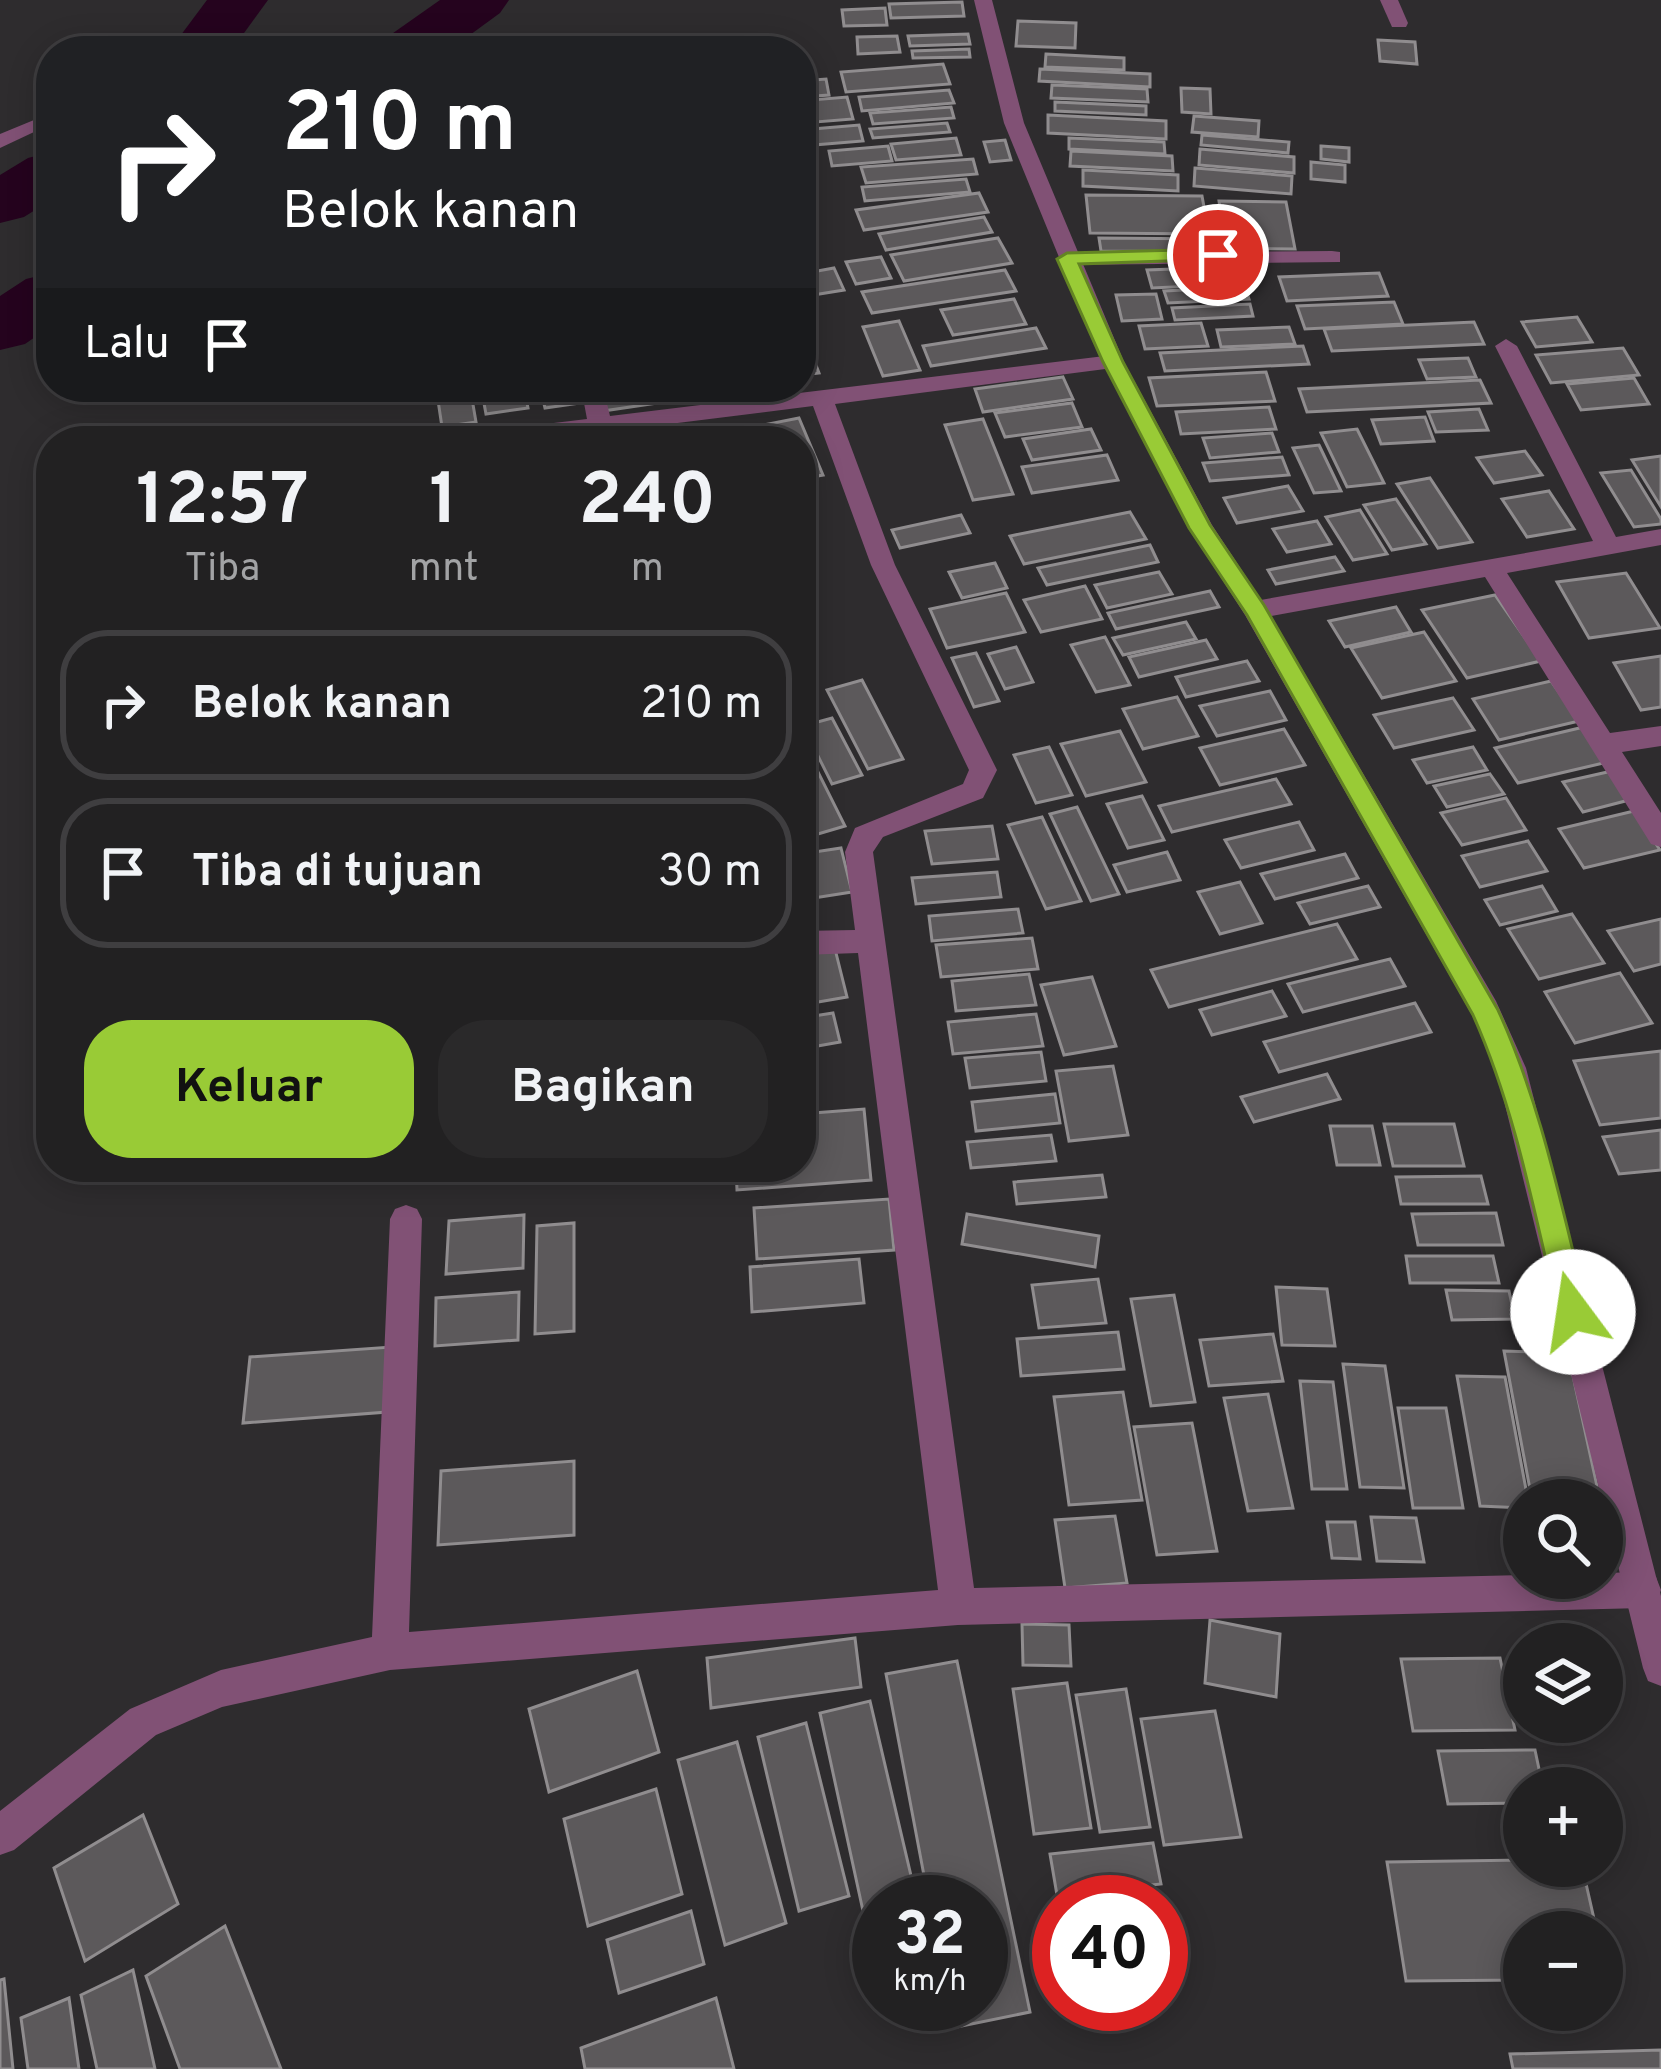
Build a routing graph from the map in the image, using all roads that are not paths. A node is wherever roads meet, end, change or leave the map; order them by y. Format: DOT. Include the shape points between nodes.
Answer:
graph roads {
  1 [pos="983,0"];
  2 [pos="1389,0"];
  3 [pos="1399,23"];
  4 [pos="36,124"];
  5 [pos="0,142"];
  6 [pos="1332,257"];
  7 [pos="1067,259"];
  8 [pos="1507,346"];
  9 [pos="1113,362"];
  10 [pos="822,400"];
  11 [pos="816,401"];
  12 [pos="809,402"];
  13 [pos="654,426"];
  14 [pos="1661,537"];
  15 [pos="1608,544"];
  16 [pos="1490,566"];
  17 [pos="1256,610"];
  18 [pos="1661,736"];
  19 [pos="1605,744"];
  20 [pos="1661,836"];
  21 [pos="873,941"];
  22 [pos="816,943"];
  23 [pos="406,1219"];
  24 [pos="1643,1590"];
  25 [pos="958,1607"];
  26 [pos="390,1652"];
  27 [pos="1661,1668"];
  28 [pos="0,1836"];
  1 -- 7 [label="street" via="1014,123"];
  2 -- 3 [label="street"];
  4 -- 5 [label="street"];
  6 -- 7 [label="street"];
  7 -- 9 [label="street"];
  8 -- 15 [label="street"];
  9 -- 10 [label="street"];
  9 -- 17 [label="street" via="1201,528"];
  10 -- 11 [label="street"];
  10 -- 21 [label="street" via="884,565 983,770 973,791 865,836 860,852"];
  12 -- 13 [label="street"];
  14 -- 15 [label="street"];
  15 -- 16 [label="street"];
  16 -- 17 [label="street"];
  16 -- 19 [label="street"];
  17 -- 24 [label="street" via="1511,1068"];
  18 -- 19 [label="street"];
  19 -- 20 [label="street"];
  21 -- 22 [label="street"];
  21 -- 25 [label="street"];
  23 -- 26 [label="street"];
  24 -- 25 [label="street"];
  24 -- 27 [label="street"];
  25 -- 26 [label="street"];
  26 -- 28 [label="street" via="220,1689 142,1722"];
}
